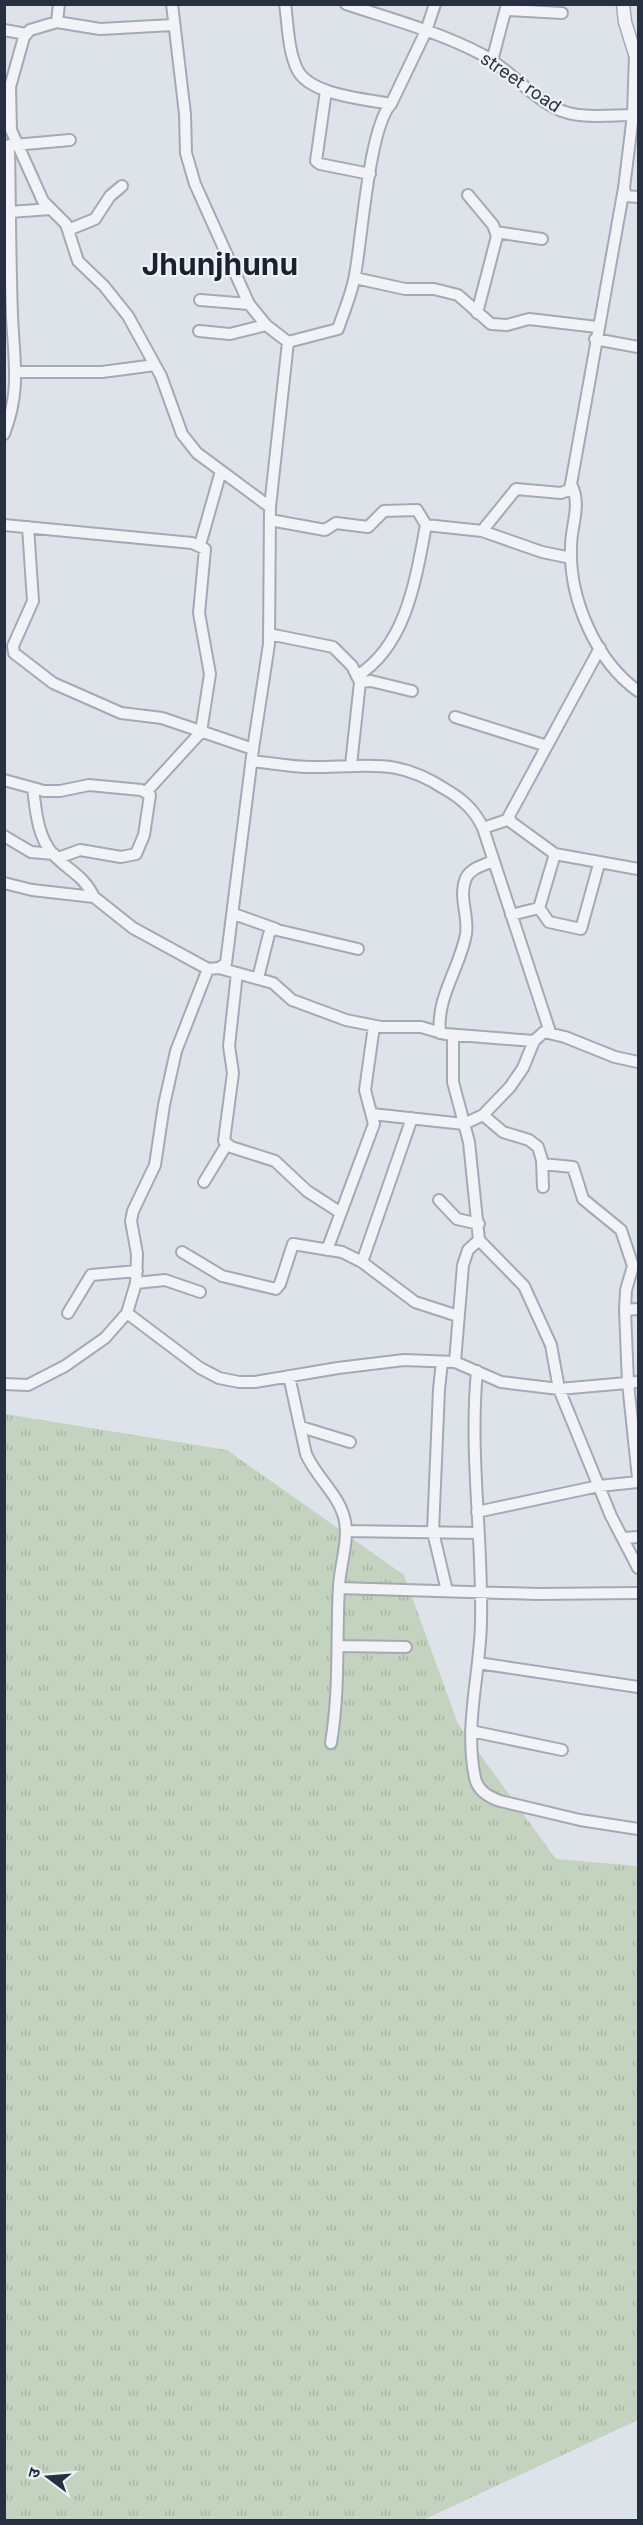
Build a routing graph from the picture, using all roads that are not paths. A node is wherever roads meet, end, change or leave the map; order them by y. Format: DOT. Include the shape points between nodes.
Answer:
graph roads {
  1 [pos="59,4"];
  2 [pos="172,4"];
  3 [pos="285,4"];
  4 [pos="435,4"];
  5 [pos="623,4"];
  6 [pos="351,5"];
  7 [pos="507,7"];
  8 [pos="562,13"];
  9 [pos="57,22"];
  10 [pos="173,25"];
  11 [pos="4,30"];
  12 [pos="426,31"];
  13 [pos="26,34"];
  14 [pos="637,54"];
  15 [pos="492,61"];
  16 [pos="326,91"];
  17 [pos="391,104"];
  18 [pos="633,116"];
  19 [pos="70,140"];
  20 [pos="11,145"];
  21 [pos="370,174"];
  22 [pos="122,186"];
  23 [pos="624,188"];
  24 [pos="468,195"];
  25 [pos="639,197"];
  26 [pos="50,209"];
  27 [pos="10,212"];
  28 [pos="68,230"];
  29 [pos="496,232"];
  30 [pos="542,238"];
  31 [pos="355,278"];
  32 [pos="200,300"];
  33 [pos="249,304"];
  34 [pos="477,313"];
  35 [pos="266,325"];
  36 [pos="597,327"];
  37 [pos="199,331"];
  38 [pos="596,339"];
  39 [pos="288,342"];
  40 [pos="639,347"];
  41 [pos="155,365"];
  42 [pos="17,372"];
  43 [pos="4,434"];
  44 [pos="221,471"];
  45 [pos="571,484"];
  46 [pos="270,507"];
  47 [pos="270,520"];
  48 [pos="4,525"];
  49 [pos="426,525"];
  50 [pos="28,527"];
  51 [pos="482,531"];
  52 [pos="200,545"];
  53 [pos="571,558"];
  54 [pos="269,634"];
  55 [pos="600,648"];
  56 [pos="9,651"];
  57 [pos="359,679"];
  58 [pos="412,691"];
  59 [pos="639,692"];
  60 [pos="455,717"];
  61 [pos="201,732"];
  62 [pos="547,746"];
  63 [pos="252,749"];
  64 [pos="252,761"];
  65 [pos="351,765"];
  66 [pos="4,780"];
  67 [pos="33,789"];
  68 [pos="146,792"];
  69 [pos="510,819"];
  70 [pos="483,828"];
  71 [pos="4,836"];
  72 [pos="555,854"];
  73 [pos="56,856"];
  74 [pos="494,861"];
  75 [pos="599,864"];
  76 [pos="639,869"];
  77 [pos="4,884"];
  78 [pos="94,897"];
  79 [pos="539,908"];
  80 [pos="234,914"];
  81 [pos="511,915"];
  82 [pos="276,929"];
  83 [pos="358,949"];
  84 [pos="214,968"];
  85 [pos="237,973"];
  86 [pos="258,978"];
  87 [pos="374,1026"];
  88 [pos="550,1032"];
  89 [pos="440,1033"];
  90 [pos="453,1035"];
  91 [pos="534,1041"];
  92 [pos="639,1062"];
  93 [pos="372,1114"];
  94 [pos="483,1115"];
  95 [pos="412,1118"];
  96 [pos="464,1124"];
  97 [pos="226,1144"];
  98 [pos="542,1164"];
  99 [pos="204,1182"];
  100 [pos="543,1186"];
  101 [pos="439,1200"];
  102 [pos="341,1213"];
  103 [pos="479,1224"];
  104 [pos="479,1240"];
  105 [pos="327,1250"];
  106 [pos="182,1252"];
  107 [pos="362,1262"];
  108 [pos="136,1277"];
  109 [pos="200,1292"];
  110 [pos="639,1309"];
  111 [pos="625,1310"];
  112 [pos="68,1313"];
  113 [pos="127,1313"];
  114 [pos="458,1316"];
  115 [pos="442,1362"];
  116 [pos="455,1362"];
  117 [pos="477,1371"];
  118 [pos="289,1376"];
  119 [pos="633,1383"];
  120 [pos="4,1384"];
  121 [pos="559,1389"];
  122 [pos="636,1419"];
  123 [pos="301,1427"];
  124 [pos="350,1442"];
  125 [pos="639,1480"];
  126 [pos="599,1486"];
  127 [pos="477,1512"];
  128 [pos="346,1531"];
  129 [pos="434,1532"];
  130 [pos="478,1533"];
  131 [pos="639,1537"];
  132 [pos="622,1538"];
  133 [pos="639,1568"];
  134 [pos="339,1588"];
  135 [pos="447,1591"];
  136 [pos="481,1592"];
  137 [pos="639,1593"];
  138 [pos="339,1646"];
  139 [pos="406,1647"];
  140 [pos="478,1663"];
  141 [pos="639,1687"];
  142 [pos="471,1731"];
  143 [pos="331,1743"];
  144 [pos="562,1750"];
  145 [pos="639,1829"];
  1 -- 9 [label="street"];
  2 -- 10 [label="street"];
  3 -- 16 [label="street" via="297,70 307,81"];
  4 -- 12 [label="street"];
  5 -- 14 [label="street"];
  6 -- 12 [label="street, street road"];
  7 -- 8 [label="street"];
  7 -- 15 [label="street"];
  9 -- 10 [label="street" via="100,30"];
  9 -- 13 [label="street"];
  10 -- 33 [label="street" via="188,164"];
  11 -- 13 [label="street"];
  12 -- 15 [label="street, street road"];
  12 -- 17 [label="street"];
  13 -- 20 [label="street" via="10,87"];
  14 -- 18 [label="street"];
  15 -- 18 [label="street, street road" via="554,108 583,115"];
  16 -- 17 [label="street"];
  16 -- 21 [label="street" via="316,161"];
  17 -- 21 [label="street" via="383,112 374,140"];
  18 -- 23 [label="street"];
  19 -- 20 [label="street"];
  20 -- 26 [label="street"];
  20 -- 27 [label="street"];
  21 -- 31 [label="street"];
  22 -- 28 [label="street" via="95,219"];
  23 -- 25 [label="street" via="626,196"];
  23 -- 36 [label="street"];
  24 -- 29 [label="street"];
  26 -- 27 [label="street"];
  26 -- 28 [label="street"];
  27 -- 42 [label="street"];
  28 -- 41 [label="street" via="78,261 119,303"];
  29 -- 30 [label="street"];
  29 -- 34 [label="street"];
  31 -- 34 [label="street" via="458,295"];
  31 -- 39 [label="street" via="338,328"];
  32 -- 33 [label="street"];
  33 -- 35 [label="street"];
  34 -- 36 [label="street" via="497,325 529,319"];
  35 -- 37 [label="street" via="230,334"];
  35 -- 39 [label="street"];
  36 -- 38 [label="street"];
  38 -- 40 [label="street"];
  38 -- 45 [label="street"];
  39 -- 46 [label="street"];
  41 -- 42 [label="street" via="73,374"];
  41 -- 44 [label="street" via="182,434 197,453"];
  42 -- 43 [label="street" via="14,404"];
  44 -- 46 [label="street"];
  44 -- 52 [label="street"];
  45 -- 51 [label="street" via="569,490 561,493 516,489"];
  45 -- 53 [label="street" via="577,500"];
  46 -- 47 [label="street"];
  47 -- 49 [label="street" via="325,531 336,523 368,527 384,511 417,510"];
  47 -- 54 [label="street"];
  48 -- 50 [label="street"];
  49 -- 51 [label="street"];
  49 -- 57 [label="street" via="411,600 391,639"];
  50 -- 52 [label="street"];
  50 -- 56 [label="street" via="33,601"];
  51 -- 53 [label="street"];
  52 -- 61 [label="street" via="206,553 199,613 210,674"];
  53 -- 55 [label="street" via="582,610"];
  54 -- 57 [label="street" via="333,647"];
  54 -- 63 [label="street"];
  55 -- 59 [label="street" via="617,674"];
  55 -- 62 [label="street"];
  56 -- 61 [label="street" via="53,683 83,697 121,713 162,718"];
  57 -- 58 [label="street"];
  57 -- 65 [label="street"];
  60 -- 62 [label="street"];
  61 -- 63 [label="street"];
  61 -- 68 [label="street"];
  62 -- 69 [label="street" via="510,811"];
  63 -- 64 [label="street"];
  64 -- 65 [label="street" via="311,767"];
  64 -- 80 [label="street"];
  65 -- 70 [label="street" via="401,767 426,777 465,801"];
  66 -- 67 [label="street"];
  67 -- 68 [label="street" via="60,791 89,785"];
  67 -- 73 [label="street" via="39,826"];
  68 -- 73 [label="street" via="151,802 136,854 120,856 80,850"];
  69 -- 70 [label="street"];
  69 -- 72 [label="street"];
  70 -- 74 [label="street"];
  71 -- 73 [label="street" via="32,852"];
  72 -- 75 [label="street"];
  72 -- 79 [label="street"];
  73 -- 78 [label="street" via="84,879"];
  74 -- 81 [label="street"];
  74 -- 89 [label="street" via="466,878 462,897 466,932 441,1005"];
  75 -- 76 [label="street"];
  75 -- 79 [label="street" via="581,929 549,922"];
  77 -- 78 [label="street"];
  78 -- 84 [label="street" via="133,928"];
  79 -- 81 [label="street"];
  80 -- 82 [label="street"];
  80 -- 84 [label="street" via="229,955 226,963"];
  81 -- 88 [label="street"];
  82 -- 83 [label="street"];
  82 -- 86 [label="street" via="269,934"];
  84 -- 85 [label="street"];
  84 -- 108 [label="street" via="176,1051 155,1165 132,1211"];
  85 -- 86 [label="street"];
  85 -- 97 [label="street" via="229,1046 233,1073"];
  86 -- 87 [label="street" via="273,983 300,1005"];
  87 -- 89 [label="street" via="421,1027"];
  87 -- 93 [label="street" via="365,1090"];
  88 -- 91 [label="street"];
  88 -- 92 [label="street"];
  89 -- 90 [label="street"];
  90 -- 91 [label="street"];
  90 -- 96 [label="street" via="453,1082"];
  91 -- 94 [label="street" via="518,1077"];
  93 -- 95 [label="street"];
  93 -- 102 [label="street" via="374,1124"];
  94 -- 96 [label="street"];
  94 -- 98 [label="street" via="503,1132 533,1143 541,1153"];
  95 -- 96 [label="street"];
  95 -- 107 [label="street"];
  96 -- 103 [label="street"];
  97 -- 99 [label="street"];
  97 -- 102 [label="street" via="275,1161 307,1191"];
  98 -- 100 [label="street"];
  98 -- 111 [label="street" via="573,1167 583,1199 621,1230 634,1269 627,1286"];
  101 -- 103 [label="street" via="457,1219"];
  102 -- 105 [label="street"];
  103 -- 104 [label="street"];
  104 -- 114 [label="street" via="468,1250 463,1265"];
  104 -- 121 [label="street" via="524,1287 551,1345"];
  105 -- 106 [label="street" via="293,1244 276,1289 222,1276"];
  105 -- 107 [label="street" via="338,1250"];
  107 -- 114 [label="street" via="403,1295"];
  108 -- 109 [label="street" via="165,1280"];
  108 -- 112 [label="street" via="91,1275"];
  108 -- 113 [label="street"];
  110 -- 111 [label="street"];
  111 -- 119 [label="street"];
  113 -- 118 [label="street" via="219,1378 255,1382"];
  113 -- 120 [label="street" via="105,1338 65,1366 28,1385"];
  114 -- 116 [label="street"];
  115 -- 116 [label="street"];
  115 -- 118 [label="street" via="404,1360"];
  115 -- 129 [label="street"];
  116 -- 117 [label="street"];
  117 -- 121 [label="street" via="501,1383"];
  117 -- 127 [label="street" via="473,1447"];
  118 -- 123 [label="street"];
  119 -- 121 [label="street"];
  119 -- 122 [label="street"];
  121 -- 126 [label="street"];
  122 -- 125 [label="street"];
  123 -- 124 [label="street"];
  123 -- 128 [label="street" via="311,1466 339,1506"];
  125 -- 126 [label="street"];
  126 -- 127 [label="street"];
  126 -- 132 [label="street"];
  127 -- 130 [label="street"];
  128 -- 129 [label="street"];
  128 -- 134 [label="street"];
  129 -- 130 [label="street"];
  129 -- 135 [label="street"];
  130 -- 136 [label="street"];
  131 -- 132 [label="street"];
  132 -- 133 [label="street"];
  134 -- 135 [label="street"];
  134 -- 138 [label="street"];
  135 -- 136 [label="street"];
  136 -- 137 [label="street"];
  136 -- 140 [label="street"];
  138 -- 139 [label="street"];
  138 -- 143 [label="street" via="338,1705"];
  140 -- 141 [label="street"];
  140 -- 142 [label="street"];
  142 -- 144 [label="street"];
  142 -- 145 [label="street" via="475,1780 488,1797 580,1820"];
}
